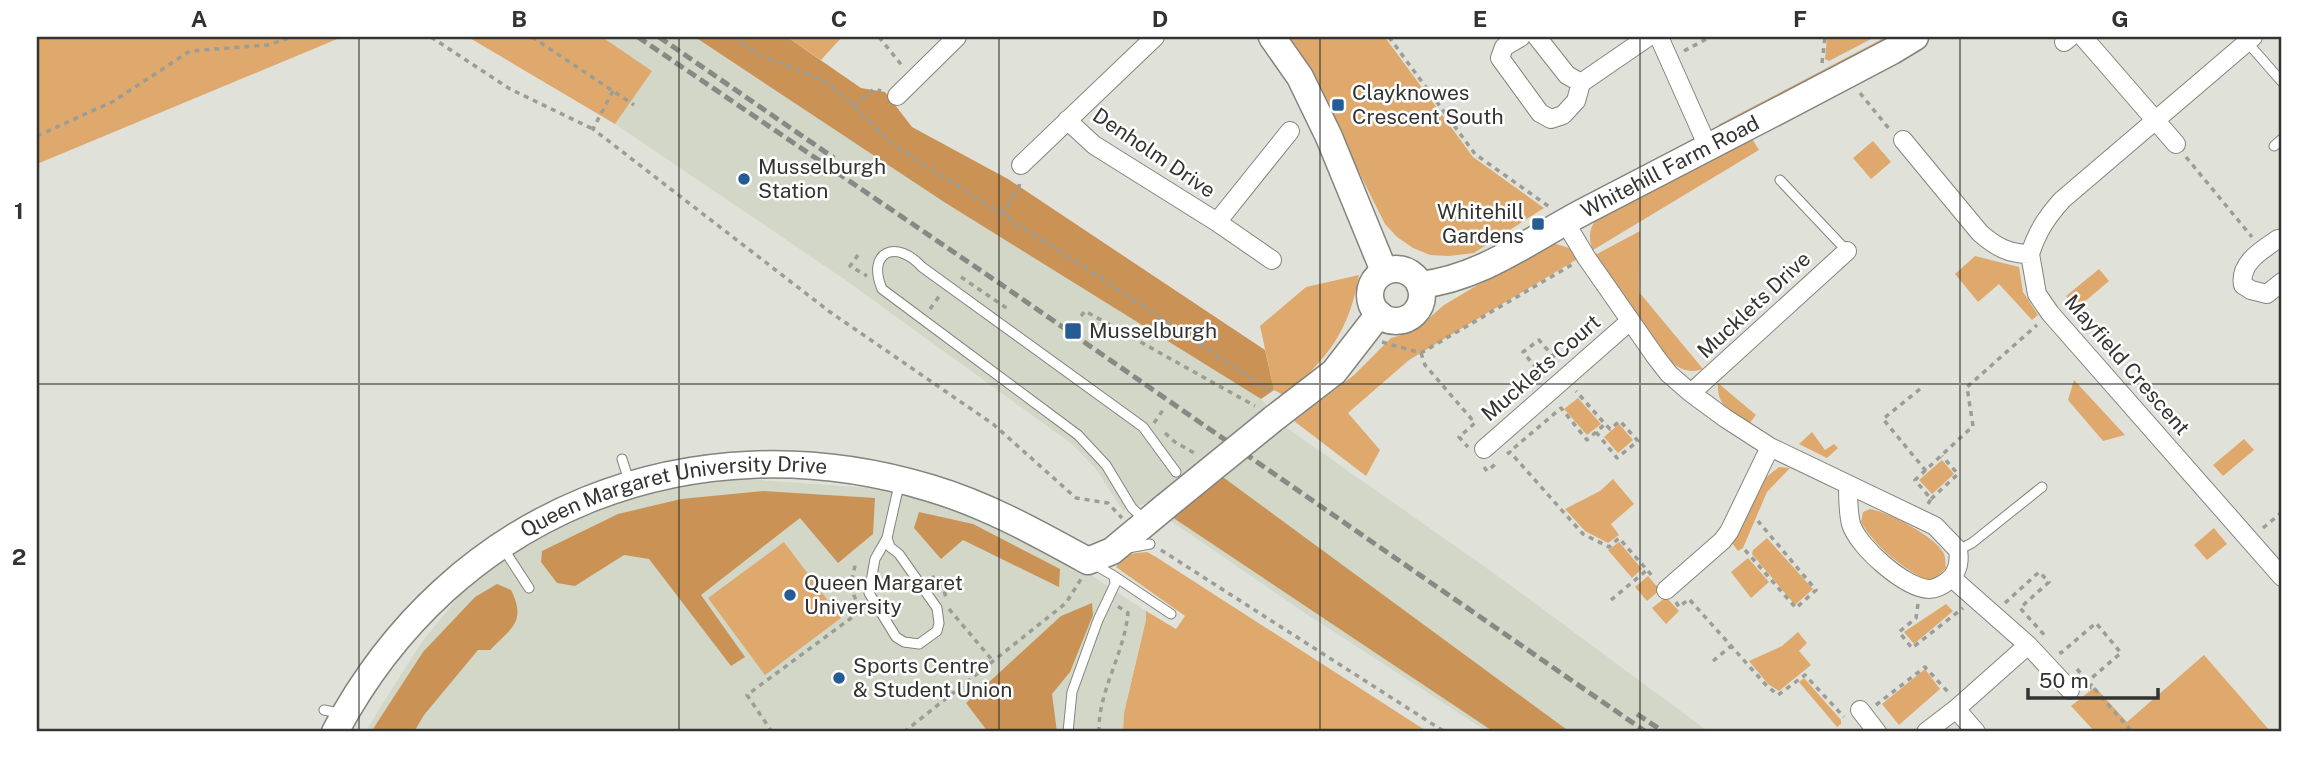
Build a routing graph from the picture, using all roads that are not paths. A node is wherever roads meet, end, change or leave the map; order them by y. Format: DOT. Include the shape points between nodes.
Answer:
graph roads {
  1 [pos="957,37"];
  2 [pos="1156,37"];
  3 [pos="1272,37"];
  4 [pos="1521,37"];
  5 [pos="1537,37"];
  6 [pos="1648,37"];
  7 [pos="1659,37"];
  8 [pos="1915,37"];
  9 [pos="2083,37"];
  10 [pos="2250,39"];
  11 [pos="2282,82"];
  12 [pos="1581,83"];
  13 [pos="897,96"];
  14 [pos="1067,120"];
  15 [pos="2156,120"];
  16 [pos="1290,131"];
  17 [pos="1903,139"];
  18 [pos="2282,139"];
  19 [pos="2176,144"];
  20 [pos="2274,146"];
  21 [pos="1708,147"];
  22 [pos="1021,165"];
  23 [pos="1780,180"];
  24 [pos="1559,216"];
  25 [pos="1217,222"];
  26 [pos="2282,239"];
  27 [pos="1847,251"];
  28 [pos="2030,254"];
  29 [pos="1272,260"];
  30 [pos="1384,271"];
  31 [pos="2282,282"];
  32 [pos="1420,285"];
  33 [pos="1379,314"];
  34 [pos="1630,321"];
  35 [pos="1691,393"];
  36 [pos="1770,447"];
  37 [pos="1479,455"];
  38 [pos="1176,472"];
  39 [pos="900,480"];
  40 [pos="1848,485"];
  41 [pos="2042,487"];
  42 [pos="1147,523"];
  43 [pos="887,538"];
  44 [pos="500,545"];
  45 [pos="1958,550"];
  46 [pos="1105,563"];
  47 [pos="2282,577"];
  48 [pos="1952,578"];
  49 [pos="529,587"];
  50 [pos="1666,590"];
  51 [pos="1171,614"];
  52 [pos="2028,645"];
  53 [pos="2070,691"];
  54 [pos="1958,708"];
  55 [pos="1857,715"];
  56 [pos="334,719"];
  57 [pos="1068,732"];
  58 [pos="1877,732"];
  59 [pos="1926,732"];
  60 [pos="1976,732"];
  1 -- 13 [label="street"];
  2 -- 14 [label="street, Denholm Drive"];
  3 -- 30 [label="street" via="1300,78 1329,137"];
  4 -- 12 [label="street" via="1504,47 1500,58 1540,113 1551,119 1563,115 1576,101"];
  5 -- 12 [label="street" via="1567,75"];
  6 -- 12 [label="street"];
  7 -- 21 [label="street"];
  8 -- 21 [label="street, Whitehill Farm Road" via="1830,74"];
  9 -- 15 [label="street"];
  10 -- 11 [label="lane"];
  10 -- 15 [label="street"];
  14 -- 22 [label="street, Denholm Drive"];
  14 -- 25 [label="street, Denholm Drive" via="1094,145"];
  15 -- 19 [label="street"];
  15 -- 28 [label="street" via="2062,200 2035,236"];
  16 -- 25 [label="street, Denholm Drive"];
  17 -- 28 [label="street" via="1994,246 2012,254"];
  18 -- 20 [label="lane"];
  21 -- 24 [label="street, Whitehill Farm Road"];
  23 -- 27 [label="lane"];
  24 -- 32 [label="street, Whitehill Farm Road" via="1484,267 1459,278"];
  24 -- 34 [label="street"];
  25 -- 29 [label="street, Denholm Drive"];
  26 -- 31 [label="street" via="2243,268 2243,285 2267,294"];
  27 -- 35 [label="street, Mucklets Drive"];
  28 -- 47 [label="street, Mayfield Crescent" via="2037,294 2050,313"];
  30 -- 32 [label="street" via="1405,270"];
  30 -- 33 [label="street" via="1370,291"];
  32 -- 33 [label="street" via="1422,302 1412,316 1395,321"];
  33 -- 42 [label="street, bridge" via="1334,372 1275,412"];
  34 -- 35 [label="street" via="1669,374"];
  34 -- 37 [label="street, Mucklets Court"];
  35 -- 36 [label="street"];
  36 -- 40 [label="street"];
  36 -- 50 [label="street" via="1728,533"];
  38 -- 42 [label="lane" via="1143,427 914,258 895,251 879,260 876,276 882,289 1078,435"];
  39 -- 43 [label="lane"];
  39 -- 44 [label="street, Queen Margaret University Drive" via="837,469 772,465 626,472"];
  39 -- 46 [label="street, Queen Margaret University Drive" via="989,509"];
  40 -- 45 [label="street" via="1935,526"];
  40 -- 48 [label="street" via="1855,533 1880,561 1920,587 1932,589"];
  41 -- 45 [label="lane" via="1972,544"];
  42 -- 46 [label="street"];
  43 -- 43 [label="lane" via="937,608 937,631 919,644 896,637 869,593 876,559"];
  44 -- 49 [label="lane"];
  44 -- 56 [label="street, Queen Margaret University Drive" via="448,586 409,625"];
  45 -- 48 [label="street" via="1959,565"];
  46 -- 51 [label="lane"];
  46 -- 57 [label="lane" via="1115,584 1072,692"];
  48 -- 52 [label="street"];
  52 -- 53 [label="street"];
  52 -- 54 [label="street"];
  54 -- 59 [label="street"];
  54 -- 60 [label="street"];
  55 -- 58 [label="street"];
}
